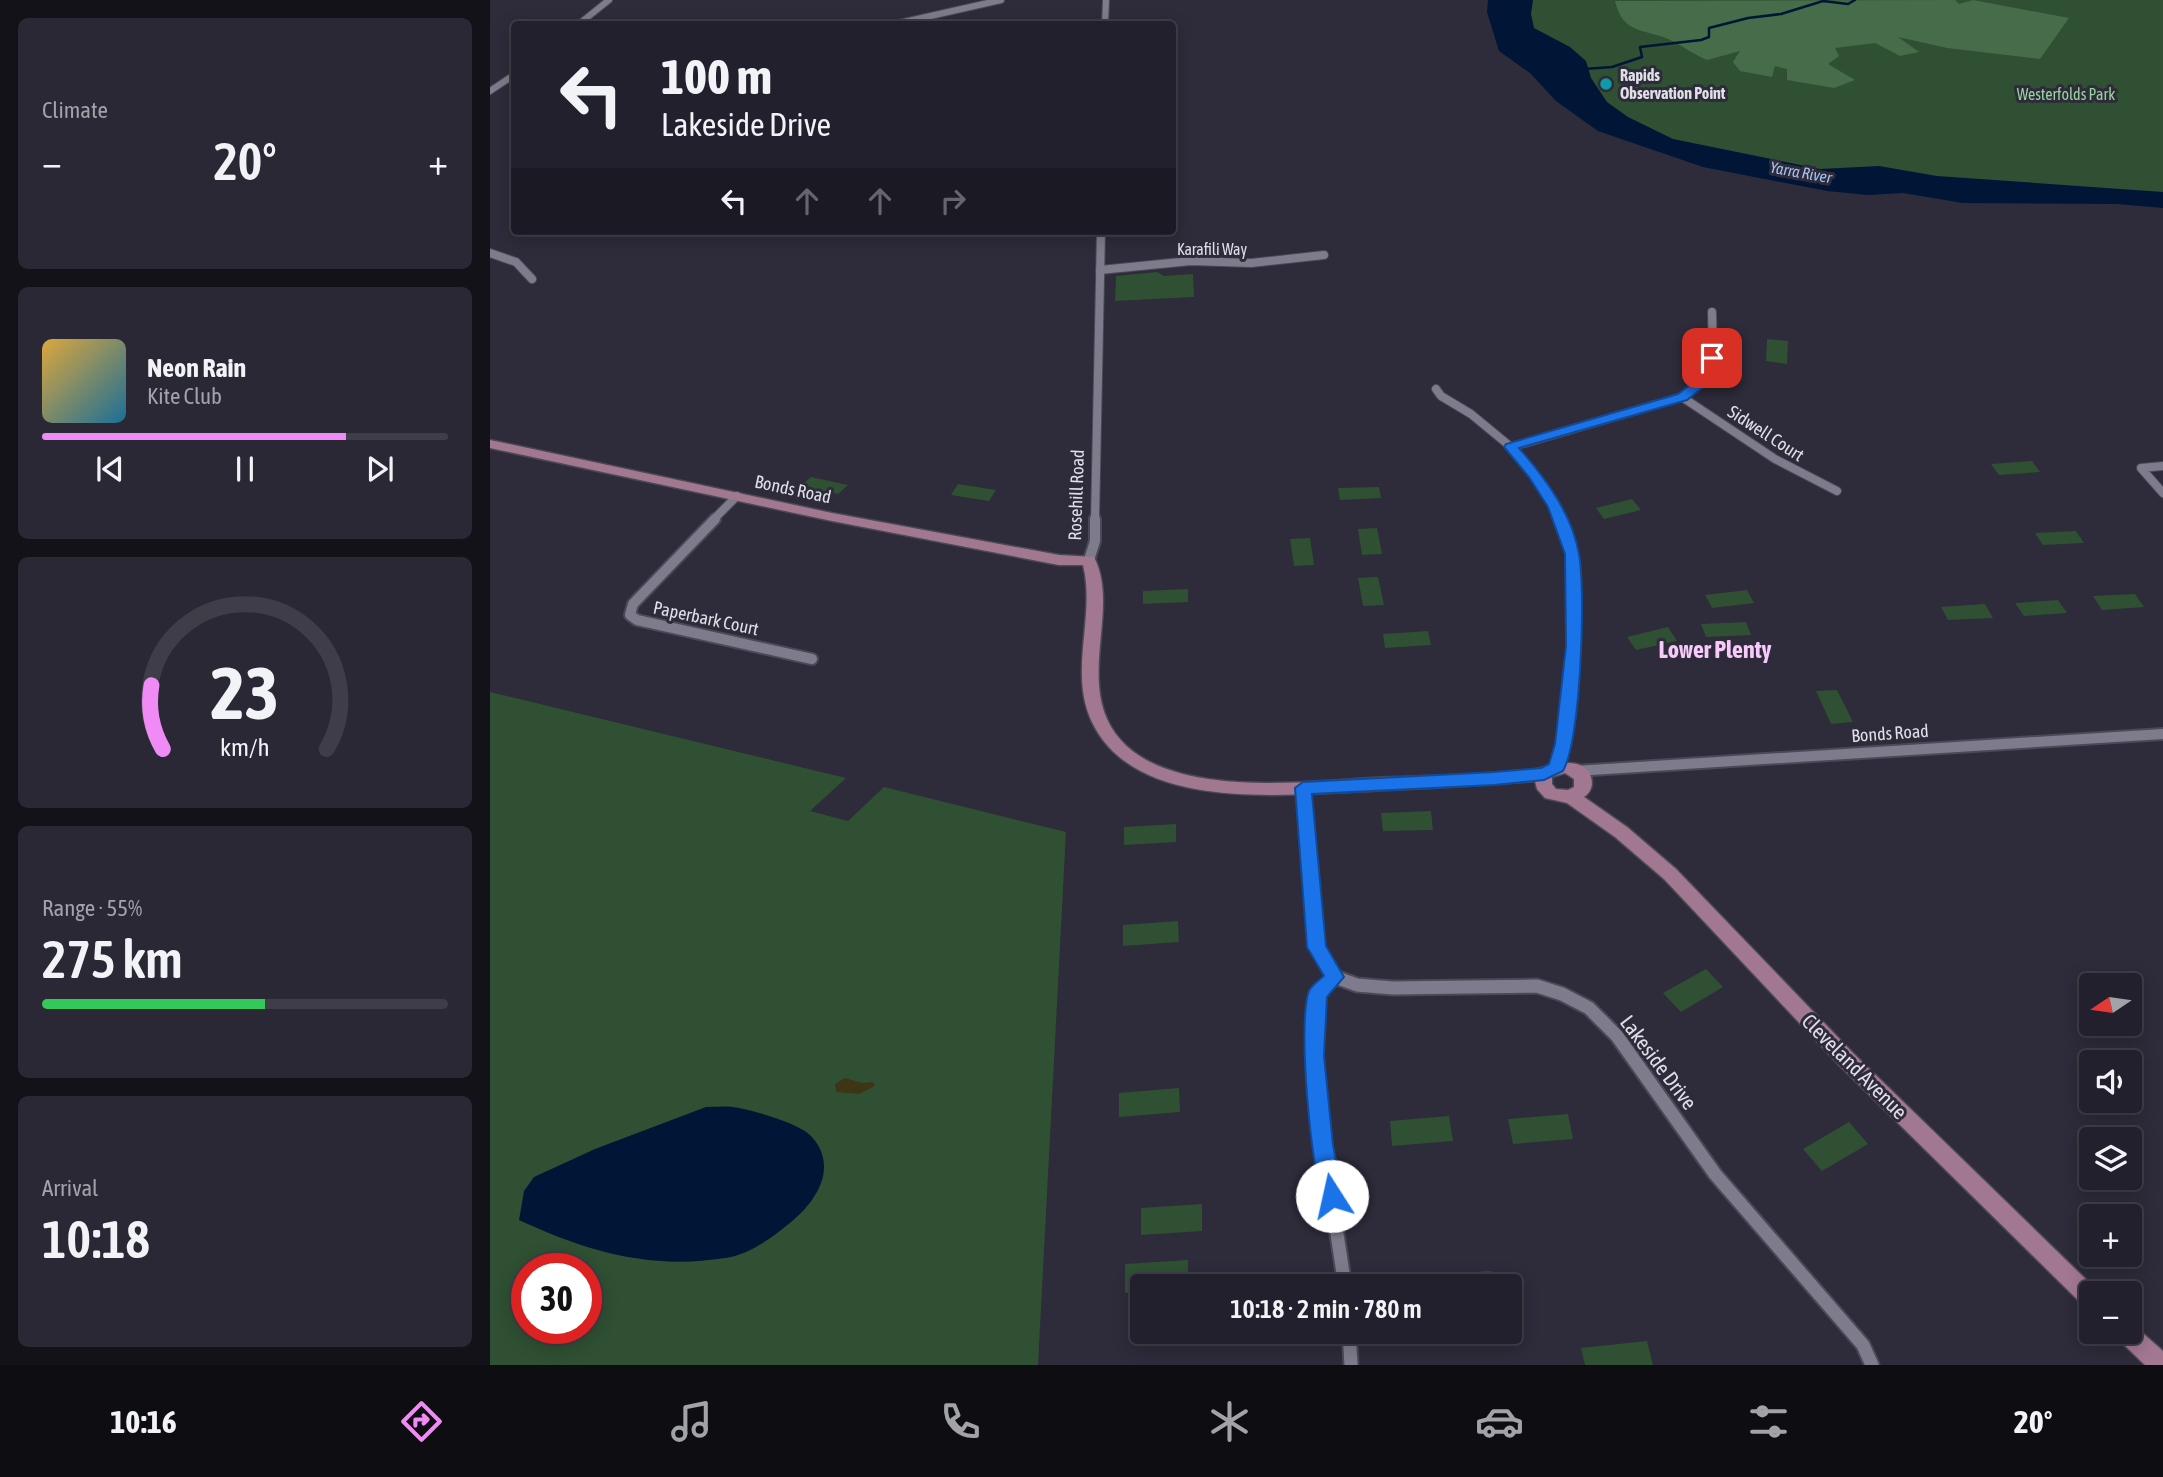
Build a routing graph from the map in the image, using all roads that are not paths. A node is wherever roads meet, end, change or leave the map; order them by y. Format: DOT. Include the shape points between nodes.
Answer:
graph roads {
  1 [pos="609,0"];
  2 [pos="1001,0"];
  3 [pos="1106,0"];
  4 [pos="583,21"];
  5 [pos="908,21"];
  6 [pos="1105,21"];
  7 [pos="511,77"];
  8 [pos="490,91"];
  9 [pos="1101,235"];
  10 [pos="490,253"];
  11 [pos="1324,255"];
  12 [pos="1100,270"];
  13 [pos="532,279"];
  14 [pos="1712,312"];
  15 [pos="1436,389"];
  16 [pos="1682,397"];
  17 [pos="490,444"];
  18 [pos="1511,447"];
  19 [pos="2163,466"];
  20 [pos="1837,491"];
  21 [pos="2163,493"];
  22 [pos="737,496"];
  23 [pos="1090,560"];
  24 [pos="812,659"];
  25 [pos="2163,734"];
  26 [pos="1124,749"];
  27 [pos="1566,780"];
  28 [pos="1303,788"];
  29 [pos="1335,977"];
  30 [pos="1344,1274"];
  31 [pos="2079,1285"];
  32 [pos="1350,1344"];
  33 [pos="2139,1344"];
  34 [pos="1351,1365"];
  35 [pos="1872,1365"];
  36 [pos="2161,1365"];
  1 -- 4 [label="street"];
  2 -- 5 [label="street"];
  3 -- 6 [label="street"];
  7 -- 8 [label="street"];
  9 -- 12 [label="street, Rosehill Road"];
  10 -- 13 [label="street" via="516,262"];
  11 -- 12 [label="street, Karafili Way"];
  12 -- 23 [label="street, Rosehill Road" via="1095,541"];
  14 -- 16 [label="street" via="1712,358 1702,382"];
  15 -- 18 [label="street"];
  16 -- 18 [label="street"];
  16 -- 20 [label="street, Sidwell Court" via="1775,459"];
  17 -- 22 [label="street, Bonds Road"];
  18 -- 27 [label="street" via="1555,507 1572,554 1574,646 1564,744"];
  19 -- 21 [label="street" via="2141,468"];
  22 -- 23 [label="street, Bonds Road" via="1047,557"];
  22 -- 24 [label="street, Paperbark Court" via="633,604 630,615"];
  23 -- 26 [label="street, Rosehill Road" via="1094,582 1092,696 1101,723"];
  25 -- 27 [label="street, Bonds Road" via="1620,769"];
  26 -- 28 [label="street, Bonds Road" via="1158,773 1200,787"];
  27 -- 28 [label="street, Bonds Road"];
  27 -- 31 [label="street, Cleveland Avenue" via="1670,874 1846,1059"];
  28 -- 29 [label="street" via="1317,947"];
  29 -- 30 [label="street" via="1318,993 1314,1056"];
  29 -- 35 [label="street, Lakeside Drive" via="1357,985 1392,988 1537,986 1589,1008 1617,1036 1715,1174 1863,1345"];
  32 -- 34 [label="street"];
  33 -- 36 [label="street"];
}
